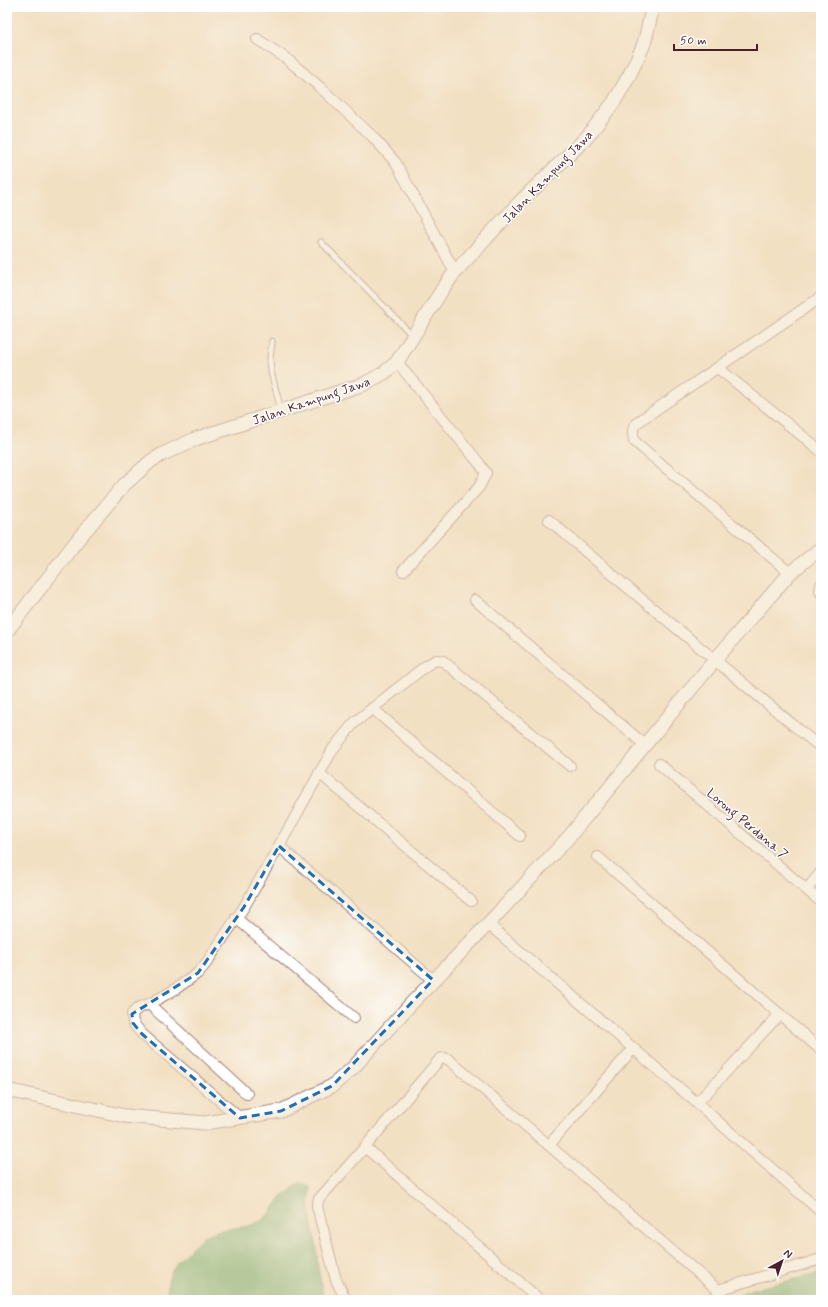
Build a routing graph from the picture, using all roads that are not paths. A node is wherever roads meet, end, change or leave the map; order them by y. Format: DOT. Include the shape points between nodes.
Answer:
graph roads {
  1 [pos="651,7"];
  2 [pos="257,39"];
  3 [pos="321,242"];
  4 [pos="455,272"];
  5 [pos="820,299"];
  6 [pos="414,336"];
  7 [pos="272,341"];
  8 [pos="397,362"];
  9 [pos="718,368"];
  10 [pos="281,411"];
  11 [pos="821,451"];
  12 [pos="549,520"];
  13 [pos="821,548"];
  14 [pos="403,571"];
  15 [pos="790,573"];
  16 [pos="821,586"];
  17 [pos="821,593"];
  18 [pos="475,600"];
  19 [pos="7,631"];
  20 [pos="715,660"];
  21 [pos="372,708"];
  22 [pos="645,745"];
  23 [pos="821,748"];
  24 [pos="659,764"];
  25 [pos="570,766"];
  26 [pos="319,773"];
  27 [pos="520,836"];
  28 [pos="279,846"];
  29 [pos="598,858"];
  30 [pos="821,872"];
  31 [pos="807,889"];
  32 [pos="471,901"];
  33 [pos="821,902"];
  34 [pos="236,918"];
  35 [pos="488,924"];
  36 [pos="433,980"];
  37 [pos="149,1004"];
  38 [pos="780,1014"];
  39 [pos="354,1018"];
  40 [pos="633,1048"];
  41 [pos="821,1050"];
  42 [pos="7,1090"];
  43 [pos="247,1094"];
  44 [pos="697,1103"];
  45 [pos="240,1118"];
  46 [pos="549,1145"];
  47 [pos="365,1147"];
  48 [pos="821,1212"];
  49 [pos="821,1259"];
  50 [pos="718,1290"];
  51 [pos="347,1300"];
  52 [pos="540,1300"];
  53 [pos="715,1300"];
  1 -- 4 [label="street, Jalan Kampung Jawa" via="644,44 614,102 587,137 519,203"];
  2 -- 4 [label="street" via="287,59 322,89 373,137 396,163"];
  3 -- 6 [label="lane"];
  4 -- 6 [label="street, Jalan Kampung Jawa"];
  5 -- 9 [label="street"];
  6 -- 8 [label="street, Jalan Kampung Jawa"];
  7 -- 10 [label="lane" via="271,372"];
  8 -- 10 [label="street, Jalan Kampung Jawa" via="364,384"];
  8 -- 14 [label="street" via="486,473 479,487"];
  9 -- 11 [label="street"];
  9 -- 15 [label="street" via="636,424 632,431 634,441"];
  10 -- 19 [label="street, Jalan Kampung Jawa" via="195,439 151,461 124,485 79,538"];
  12 -- 20 [label="street"];
  13 -- 15 [label="street"];
  15 -- 20 [label="street"];
  16 -- 17 [label="street"];
  18 -- 22 [label="street"];
  20 -- 22 [label="street"];
  20 -- 23 [label="street"];
  21 -- 25 [label="street" via="427,665 436,660 443,661"];
  21 -- 26 [label="street" via="354,723"];
  21 -- 27 [label="street"];
  22 -- 35 [label="street" via="581,823"];
  24 -- 31 [label="street, Lorong Perdana 7"];
  26 -- 28 [label="street"];
  26 -- 32 [label="street"];
  28 -- 34 [label="street"];
  28 -- 36 [label="street"];
  29 -- 38 [label="street"];
  30 -- 31 [label="street"];
  31 -- 33 [label="street, Lorong Perdana 7"];
  34 -- 37 [label="street" via="198,973"];
  34 -- 39 [label="street"];
  35 -- 36 [label="street"];
  35 -- 40 [label="street"];
  36 -- 45 [label="street" via="353,1068 332,1086 281,1111"];
  37 -- 43 [label="street"];
  37 -- 45 [label="street" via="138,1008 132,1014 133,1023 142,1034"];
  38 -- 41 [label="street"];
  38 -- 44 [label="street"];
  40 -- 44 [label="street"];
  40 -- 46 [label="street"];
  42 -- 45 [label="street" via="125,1116 205,1123"];
  44 -- 48 [label="street"];
  46 -- 47 [label="street" via="448,1059 443,1058"];
  46 -- 50 [label="street"];
  47 -- 51 [label="street" via="319,1199 317,1206 336,1280"];
  47 -- 52 [label="street"];
  49 -- 50 [label="street"];
  50 -- 53 [label="street"];
}
